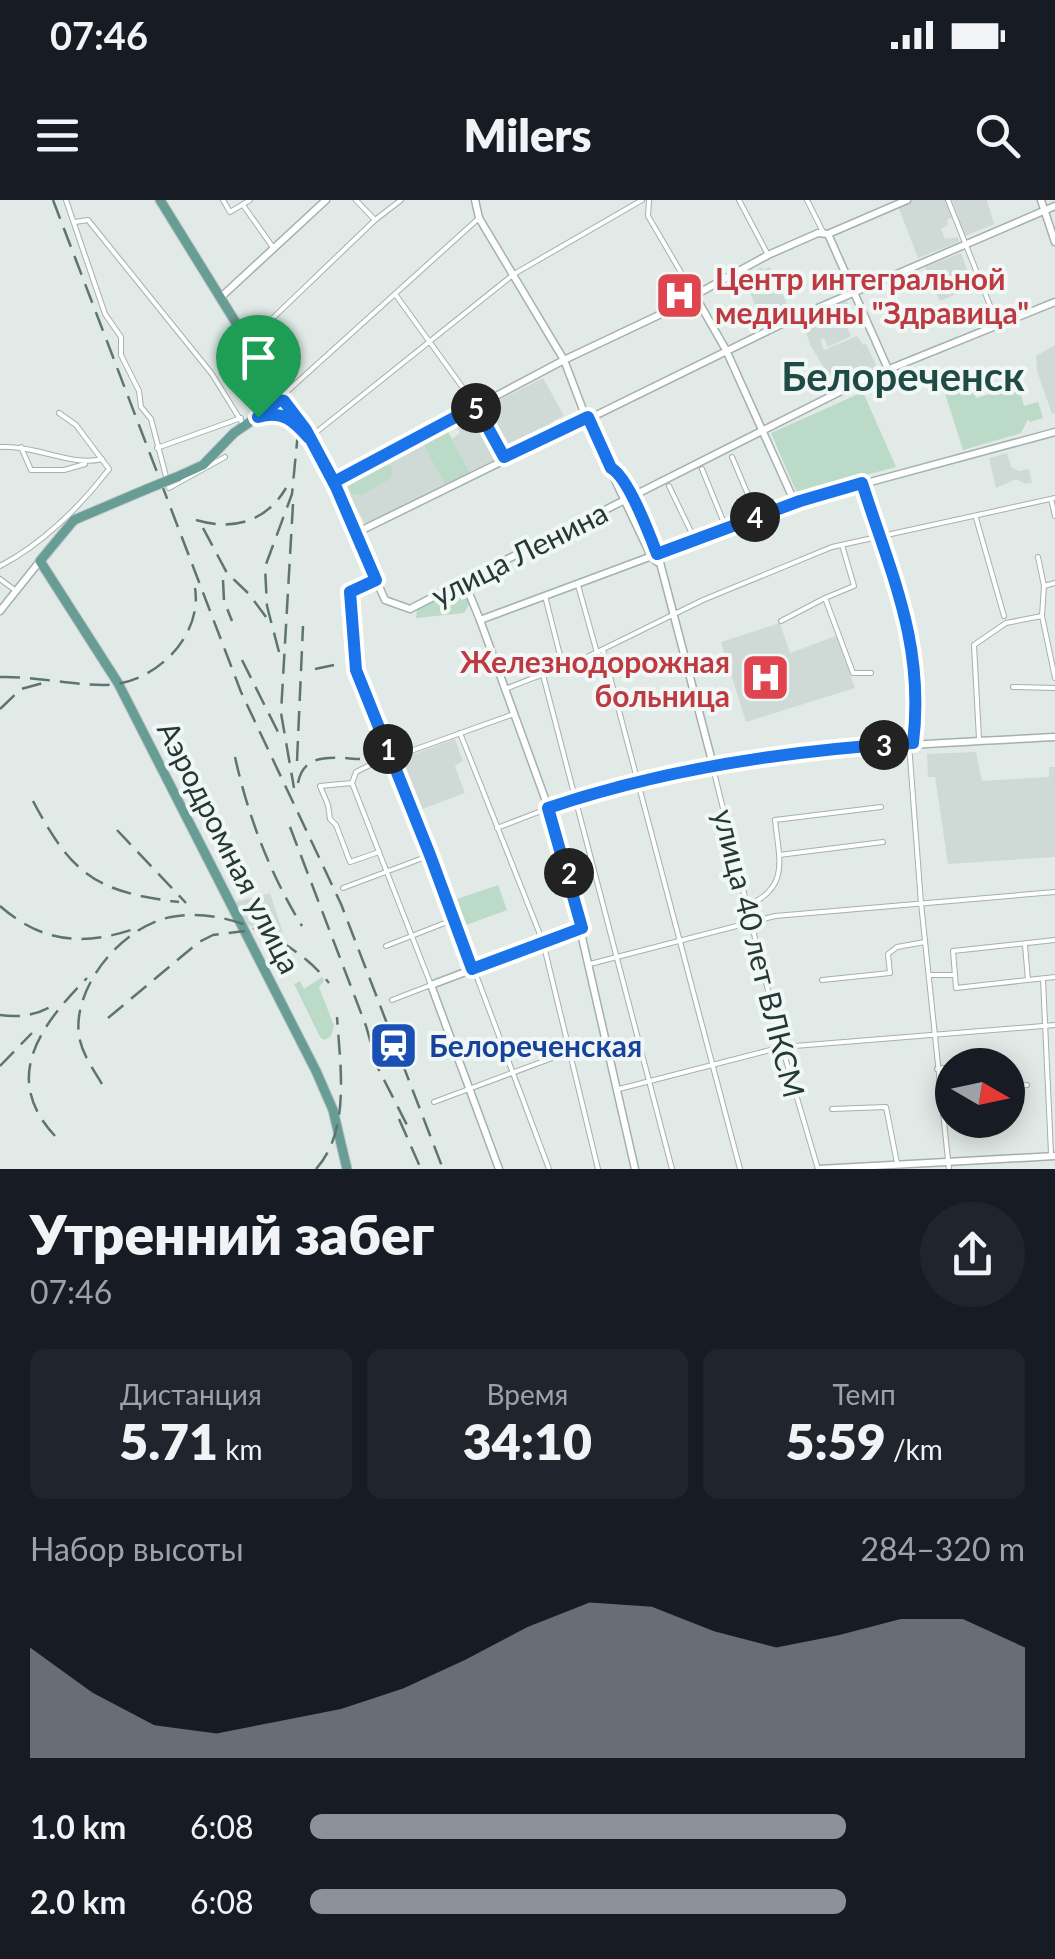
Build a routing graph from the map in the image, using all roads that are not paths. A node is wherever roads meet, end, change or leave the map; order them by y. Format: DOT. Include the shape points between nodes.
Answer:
graph roads {
  1 [pos="66,200"];
  2 [pos="160,200"];
  3 [pos="223,200"];
  4 [pos="250,200"];
  5 [pos="326,200"];
  6 [pos="356,200"];
  7 [pos="401,200"];
  8 [pos="646,200"];
  9 [pos="738,200"];
  10 [pos="806,200"];
  11 [pos="906,200"];
  12 [pos="948,200"];
  13 [pos="1040,200"];
  14 [pos="478,201"];
  15 [pos="243,205"];
  16 [pos="1055,206"];
  17 [pos="1044,210"];
  18 [pos="479,218"];
  19 [pos="375,220"];
  20 [pos="75,222"];
  21 [pos="826,234"];
  22 [pos="1055,242"];
  23 [pos="965,243"];
  24 [pos="274,248"];
  25 [pos="768,255"];
  26 [pos="514,274"];
  27 [pos="853,290"];
  28 [pos="395,294"];
  29 [pos="694,294"];
  30 [pos="220,298"];
  31 [pos="1055,303"];
  32 [pos="997,323"];
  33 [pos="428,342"];
  34 [pos="247,343"];
  35 [pos="726,350"];
  36 [pos="564,360"];
  37 [pos="888,368"];
  38 [pos="272,382"];
  39 [pos="285,402"];
  40 [pos="476,406"];
  41 [pos="59,414"];
  42 [pos="266,414"];
  43 [pos="586,418"];
  44 [pos="243,422"];
  45 [pos="762,429"];
  46 [pos="1055,432"];
  47 [pos="309,438"];
  48 [pos="0,446"];
  49 [pos="21,448"];
  50 [pos="157,448"];
  51 [pos="224,457"];
  52 [pos="732,457"];
  53 [pos="505,458"];
  54 [pos="102,460"];
  55 [pos="85,464"];
  56 [pos="702,469"];
  57 [pos="334,482"];
  58 [pos="862,483"];
  59 [pos="670,486"];
  60 [pos="628,497"];
  61 [pos="1053,498"];
  62 [pos="795,503"];
  63 [pos="757,516"];
  64 [pos="1055,516"];
  65 [pos="71,517"];
  66 [pos="976,518"];
  67 [pos="726,528"];
  68 [pos="356,532"];
  69 [pos="880,538"];
  70 [pos="695,540"];
  71 [pos="842,545"];
  72 [pos="655,557"];
  73 [pos="1038,557"];
  74 [pos="40,561"];
  75 [pos="0,566"];
  76 [pos="470,578"];
  77 [pos="0,579"];
  78 [pos="376,580"];
  79 [pos="578,583"];
  80 [pos="1055,583"];
  81 [pos="1044,586"];
  82 [pos="452,587"];
  83 [pos="16,591"];
  84 [pos="468,592"];
  85 [pos="544,596"];
  86 [pos="824,598"];
  87 [pos="0,611"];
  88 [pos="673,614"];
  89 [pos="1042,616"];
  90 [pos="480,620"];
  91 [pos="1005,620"];
  92 [pos="780,621"];
  93 [pos="1055,638"];
  94 [pos="1048,640"];
  95 [pos="600,651"];
  96 [pos="564,668"];
  97 [pos="871,673"];
  98 [pos="542,676"];
  99 [pos="1055,678"];
  100 [pos="1013,687"];
  101 [pos="1055,688"];
  102 [pos="505,689"];
  103 [pos="514,714"];
  104 [pos="460,733"];
  105 [pos="1055,737"];
  106 [pos="980,740"];
  107 [pos="911,743"];
  108 [pos="391,757"];
  109 [pos="713,765"];
  110 [pos="352,783"];
  111 [pos="639,783"];
  112 [pos="575,800"];
  113 [pos="882,807"];
  114 [pos="548,808"];
  115 [pos="497,828"];
  116 [pos="883,842"];
  117 [pos="379,852"];
  118 [pos="430,855"];
  119 [pos="778,855"];
  120 [pos="386,871"];
  121 [pos="343,888"];
  122 [pos="1055,892"];
  123 [pos="920,904"];
  124 [pos="749,905"];
  125 [pos="454,920"];
  126 [pos="753,923"];
  127 [pos="582,928"];
  128 [pos="411,936"];
  129 [pos="1055,940"];
  130 [pos="680,941"];
  131 [pos="543,942"];
  132 [pos="925,942"];
  133 [pos="1025,943"];
  134 [pos="386,946"];
  135 [pos="616,958"];
  136 [pos="590,964"];
  137 [pos="472,969"];
  138 [pos="954,974"];
  139 [pos="929,975"];
  140 [pos="1055,977"];
  141 [pos="1042,978"];
  142 [pos="822,980"];
  143 [pos="1028,980"];
  144 [pos="431,985"];
  145 [pos="392,1000"];
  146 [pos="1055,1025"];
  147 [pos="1047,1026"];
  148 [pos="936,1034"];
  149 [pos="606,1038"];
  150 [pos="782,1047"];
  151 [pos="936,1048"];
  152 [pos="570,1050"];
  153 [pos="712,1064"];
  154 [pos="1052,1064"];
  155 [pos="512,1072"];
  156 [pos="649,1081"];
  157 [pos="470,1089"];
  158 [pos="619,1089"];
  159 [pos="1048,1090"];
  160 [pos="1055,1090"];
  161 [pos="434,1102"];
  162 [pos="832,1109"];
  163 [pos="1052,1117"];
  164 [pos="945,1138"];
  165 [pos="1053,1156"];
  166 [pos="948,1160"];
  167 [pos="897,1162"];
  168 [pos="347,1169"];
  169 [pos="499,1169"];
  170 [pos="549,1169"];
  171 [pos="598,1169"];
  172 [pos="635,1169"];
  173 [pos="672,1169"];
  174 [pos="740,1169"];
  175 [pos="818,1169"];
  176 [pos="949,1169"];
  1 -- 20 [label="street"];
  2 -- 30 [label="main road"];
  3 -- 15 [label="street" via="230,212"];
  4 -- 15 [label="street"];
  5 -- 24 [label="street"];
  6 -- 19 [label="street"];
  7 -- 19 [label="street"];
  8 -- 26 [label="street"];
  8 -- 29 [label="street" via="648,216"];
  9 -- 25 [label="street"];
  10 -- 21 [label="street"];
  11 -- 21 [label="street"];
  12 -- 23 [label="street"];
  13 -- 17 [label="street"];
  14 -- 18 [label="street, улица 40 лет ВЛКСМ"];
  15 -- 24 [label="street"];
  16 -- 17 [label="street"];
  17 -- 22 [label="street"];
  17 -- 23 [label="street"];
  18 -- 26 [label="street, улица 40 лет ВЛКСМ"];
  18 -- 28 [label="street"];
  19 -- 34 [label="street"];
  20 -- 44 [label="street" via="88,220"];
  20 -- 50 [label="street"];
  21 -- 25 [label="street"];
  21 -- 27 [label="street"];
  23 -- 27 [label="street"];
  23 -- 32 [label="street"];
  24 -- 30 [label="street"];
  25 -- 29 [label="street"];
  26 -- 33 [label="street"];
  26 -- 36 [label="street, улица 40 лет ВЛКСМ"];
  27 -- 35 [label="street"];
  27 -- 37 [label="street"];
  28 -- 33 [label="street"];
  28 -- 39 [label="street"];
  29 -- 35 [label="street"];
  29 -- 36 [label="street"];
  30 -- 34 [label="main road"];
  31 -- 32 [label="street, улица Ленина"];
  32 -- 37 [label="street, улица Ленина"];
  33 -- 40 [label="street"];
  33 -- 47 [label="street"];
  34 -- 38 [label="main road"];
  35 -- 43 [label="street"];
  35 -- 45 [label="street"];
  36 -- 40 [label="street"];
  36 -- 43 [label="street, улица 40 лет ВЛКСМ"];
  37 -- 45 [label="street, улица Ленина"];
  38 -- 39 [label="main road"];
  38 -- 42 [label="main road" via="275,398"];
  39 -- 42 [label="main road" via="284,413"];
  39 -- 47 [label="street"];
  40 -- 53 [label="street"];
  40 -- 57 [label="street"];
  41 -- 54 [label="street"];
  42 -- 44 [label="main road"];
  42 -- 47 [label="street" via="292,420"];
  43 -- 53 [label="street"];
  43 -- 60 [label="street, улица 40 лет ВЛКСМ"];
  44 -- 50 [label="street"];
  44 -- 65 [label="main road, bridge" via="209,461"];
  45 -- 60 [label="street, улица Ленина"];
  45 -- 62 [label="street"];
  46 -- 58 [label="street"];
  47 -- 57 [label="street"];
  48 -- 49 [label="street"];
  49 -- 55 [label="street"];
  49 -- 55 [label="street" via="32,470"];
  50 -- 51 [label="street" via="168,488"];
  52 -- 63 [label="street"];
  53 -- 68 [label="street"];
  54 -- 55 [label="street"];
  54 -- 65 [label="street" via="109,469"];
  56 -- 67 [label="street"];
  57 -- 68 [label="street"];
  58 -- 62 [label="street"];
  58 -- 69 [label="street"];
  59 -- 70 [label="street"];
  60 -- 72 [label="street, улица 40 лет ВЛКСМ"];
  60 -- 76 [label="street, улица Ленина"];
  61 -- 64 [label="street"];
  61 -- 66 [label="street"];
  62 -- 63 [label="street"];
  63 -- 67 [label="street"];
  65 -- 74 [label="main road"];
  65 -- 75 [label="street"];
  66 -- 69 [label="street"];
  66 -- 91 [label="street"];
  67 -- 70 [label="street"];
  68 -- 78 [label="street"];
  69 -- 71 [label="street"];
  69 -- 107 [label="street" via="910,630"];
  70 -- 72 [label="street"];
  71 -- 86 [label="street" via="854,586"];
  71 -- 88 [label="street"];
  72 -- 79 [label="street"];
  72 -- 88 [label="street, улица 40 лет ВЛКСМ"];
  73 -- 81 [label="street"];
  74 -- 83 [label="street"];
  74 -- 168 [label="main road, Аэродромная улица" via="118,683 305,1050 332,1110"];
  76 -- 82 [label="street, улица Ленина"];
  76 -- 84 [label="street"];
  77 -- 83 [label="street"];
  78 -- 82 [label="street, улица Ленина" via="385,600 405,608"];
  78 -- 108 [label="street" via="350,592 356,670"];
  79 -- 85 [label="street"];
  79 -- 95 [label="street"];
  80 -- 81 [label="street"];
  81 -- 89 [label="street"];
  82 -- 84 [label="street"];
  83 -- 87 [label="street"];
  84 -- 90 [label="street"];
  85 -- 90 [label="street"];
  85 -- 96 [label="street"];
  86 -- 92 [label="street"];
  86 -- 97 [label="street" via="853,672"];
  88 -- 95 [label="street"];
  88 -- 109 [label="street, улица 40 лет ВЛКСМ"];
  89 -- 91 [label="street"];
  89 -- 94 [label="street"];
  90 -- 102 [label="street"];
  91 -- 106 [label="street" via="974,645"];
  93 -- 94 [label="street"];
  94 -- 99 [label="street"];
  95 -- 96 [label="street"];
  95 -- 111 [label="street"];
  96 -- 98 [label="street"];
  98 -- 102 [label="street"];
  98 -- 112 [label="street"];
  100 -- 101 [label="street"];
  102 -- 103 [label="street"];
  103 -- 104 [label="street"];
  103 -- 114 [label="street"];
  104 -- 108 [label="street"];
  104 -- 115 [label="street"];
  105 -- 106 [label="street"];
  106 -- 107 [label="street"];
  107 -- 109 [label="street"];
  107 -- 123 [label="street"];
  108 -- 110 [label="street" via="356,772"];
  108 -- 118 [label="street"];
  109 -- 111 [label="street"];
  109 -- 124 [label="street, улица 40 лет ВЛКСМ"];
  110 -- 117 [label="street"];
  110 -- 117 [label="street" via="320,786 330,819 350,862"];
  111 -- 112 [label="street"];
  111 -- 130 [label="street"];
  112 -- 114 [label="street"];
  112 -- 135 [label="street"];
  113 -- 119 [label="street" via="775,820"];
  114 -- 115 [label="street"];
  114 -- 127 [label="street"];
  115 -- 131 [label="street"];
  116 -- 119 [label="street"];
  117 -- 120 [label="street"];
  118 -- 120 [label="street"];
  118 -- 125 [label="street"];
  119 -- 124 [label="street" via="773,890"];
  120 -- 121 [label="street"];
  120 -- 128 [label="street"];
  122 -- 123 [label="street"];
  123 -- 126 [label="street" via="784,914"];
  123 -- 132 [label="street"];
  124 -- 126 [label="street, улица 40 лет ВЛКСМ"];
  125 -- 128 [label="street"];
  125 -- 137 [label="street"];
  126 -- 130 [label="street"];
  126 -- 150 [label="street, улица 40 лет ВЛКСМ"];
  127 -- 131 [label="street"];
  127 -- 136 [label="street"];
  128 -- 134 [label="street"];
  128 -- 144 [label="street"];
  129 -- 133 [label="street"];
  130 -- 135 [label="street"];
  130 -- 153 [label="street"];
  131 -- 137 [label="street"];
  131 -- 152 [label="street"];
  132 -- 139 [label="street"];
  132 -- 142 [label="street" via="888,954 890,973"];
  133 -- 138 [label="street" via="952,950"];
  133 -- 143 [label="street"];
  135 -- 136 [label="street"];
  135 -- 156 [label="street"];
  136 -- 149 [label="street"];
  137 -- 144 [label="street"];
  137 -- 155 [label="street"];
  138 -- 139 [label="street"];
  138 -- 143 [label="street" via="956,988"];
  139 -- 148 [label="street"];
  140 -- 141 [label="street"];
  141 -- 143 [label="street"];
  141 -- 147 [label="street"];
  144 -- 145 [label="street"];
  144 -- 157 [label="street"];
  146 -- 147 [label="street"];
  147 -- 148 [label="street"];
  147 -- 154 [label="street"];
  148 -- 150 [label="street"];
  148 -- 151 [label="street"];
  149 -- 152 [label="street"];
  149 -- 158 [label="street"];
  150 -- 153 [label="street"];
  150 -- 175 [label="street, улица 40 лет ВЛКСМ"];
  152 -- 155 [label="street"];
  152 -- 171 [label="street"];
  153 -- 156 [label="street"];
  153 -- 174 [label="street"];
  154 -- 159 [label="street"];
  155 -- 157 [label="street"];
  155 -- 170 [label="street"];
  156 -- 158 [label="street"];
  156 -- 173 [label="street"];
  157 -- 161 [label="street"];
  157 -- 169 [label="street"];
  158 -- 172 [label="street"];
  159 -- 160 [label="street"];
  159 -- 163 [label="street"];
  162 -- 167 [label="street" via="886,1108"];
  163 -- 165 [label="street"];
  164 -- 166 [label="street"];
  165 -- 166 [label="street"];
  166 -- 167 [label="street"];
  166 -- 176 [label="street"];
  167 -- 175 [label="street"];
}
